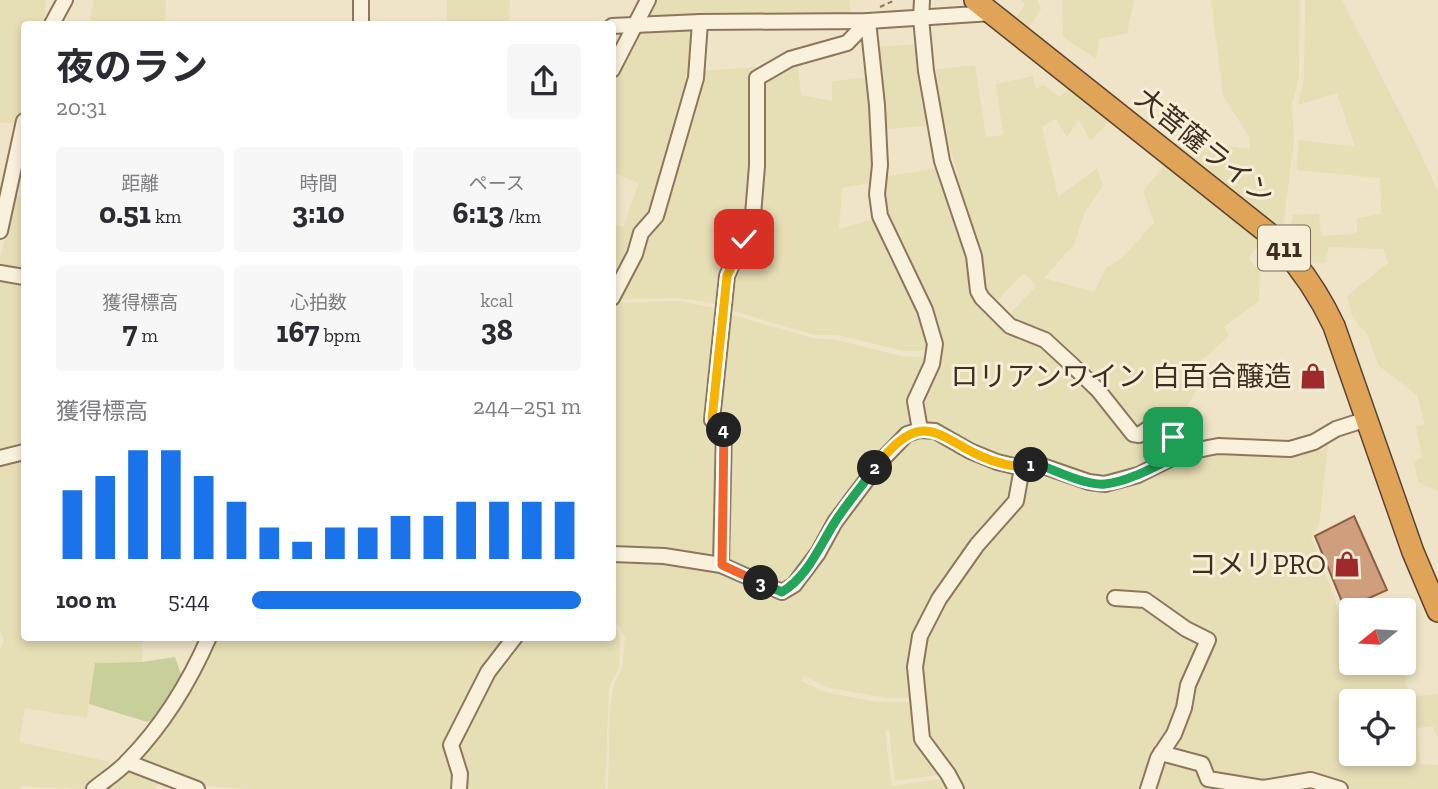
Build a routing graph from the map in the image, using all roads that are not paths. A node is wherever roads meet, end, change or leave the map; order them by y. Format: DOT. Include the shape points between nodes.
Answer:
graph roads {
  1 [pos="65,0"];
  2 [pos="361,0"];
  3 [pos="648,0"];
  4 [pos="922,0"];
  5 [pos="984,6"];
  6 [pos="921,18"];
  7 [pos="54,21"];
  8 [pos="361,21"];
  9 [pos="868,21"];
  10 [pos="700,23"];
  11 [pos="635,25"];
  12 [pos="616,26"];
  13 [pos="616,62"];
  14 [pos="21,134"];
  15 [pos="1,224"];
  16 [pos="0,273"];
  17 [pos="21,276"];
  18 [pos="616,290"];
  19 [pos="1367,419"];
  20 [pos="920,430"];
  21 [pos="21,453"];
  22 [pos="1182,453"];
  23 [pos="0,458"];
  24 [pos="1022,468"];
  25 [pos="616,554"];
  26 [pos="722,565"];
  27 [pos="1115,598"];
  28 [pos="1438,611"];
  29 [pos="207,641"];
  30 [pos="512,641"];
  31 [pos="1161,753"];
  32 [pos="127,762"];
  33 [pos="1304,785"];
  34 [pos="94,789"];
  35 [pos="197,789"];
  36 [pos="458,789"];
  37 [pos="956,789"];
  38 [pos="1148,789"];
  39 [pos="1340,789"];
  1 -- 7 [label="street"];
  2 -- 8 [label="street"];
  3 -- 11 [label="street"];
  4 -- 6 [label="street"];
  5 -- 6 [label="street"];
  5 -- 19 [label="highway, 大菩薩ライン / 411" via="1288,252 1323,302"];
  6 -- 9 [label="street"];
  6 -- 22 [label="street" via="942,161 974,256 982,298 1010,326 1045,340 1098,390 1133,434 1155,424 1173,437"];
  9 -- 10 [label="street"];
  9 -- 20 [label="street" via="877,105 880,216 925,310 935,344 932,364 915,401"];
  9 -- 26 [label="street" via="848,44 790,59 757,78 753,215 727,276 712,419 724,429"];
  10 -- 11 [label="street"];
  10 -- 18 [label="street" via="696,78 656,216 641,233"];
  11 -- 12 [label="street"];
  11 -- 13 [label="street"];
  14 -- 15 [label="street"];
  16 -- 17 [label="street"];
  19 -- 22 [label="street" via="1290,449 1218,446"];
  19 -- 28 [label="highway, 大菩薩ライン / 411"];
  20 -- 24 [label="street" via="935,431 970,451"];
  20 -- 26 [label="street" via="907,434 880,462 794,585 782,592"];
  21 -- 23 [label="street"];
  22 -- 24 [label="street" via="1138,475 1105,484 1037,464"];
  24 -- 37 [label="street" via="1016,501 977,545 939,599 920,636 915,667 922,739"];
  25 -- 26 [label="street"];
  27 -- 31 [label="street" via="1145,600 1208,640 1188,685 1174,734"];
  29 -- 32 [label="street" via="172,708"];
  30 -- 36 [label="street" via="488,672 452,746 460,774"];
  31 -- 33 [label="street" via="1202,764 1208,779 1221,782 1264,788"];
  31 -- 38 [label="street"];
  32 -- 34 [label="street"];
  32 -- 35 [label="street"];
  33 -- 39 [label="street"];
}
